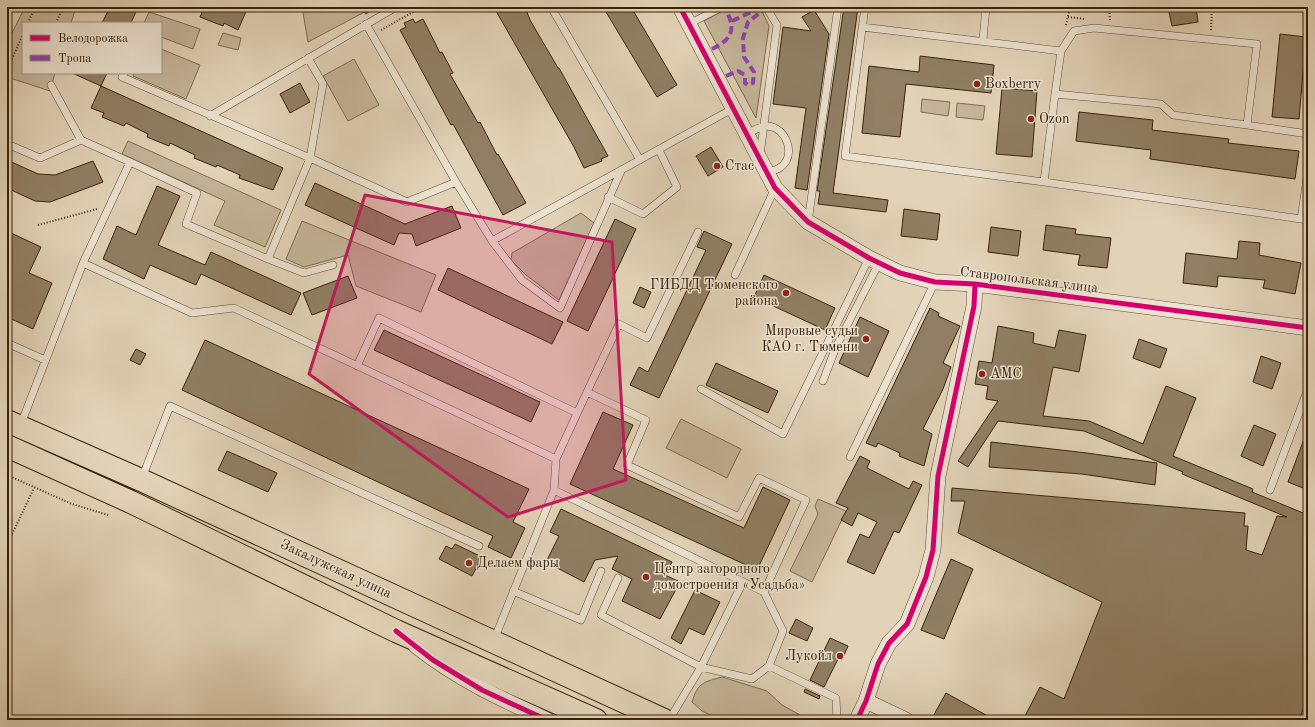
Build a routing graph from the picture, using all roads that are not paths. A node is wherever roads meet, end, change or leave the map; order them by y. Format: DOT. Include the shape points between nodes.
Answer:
graph roads {
  1 [pos="396,7"];
  2 [pos="551,7"];
  3 [pos="680,7"];
  4 [pos="722,7"];
  5 [pos="766,7"];
  6 [pos="838,7"];
  7 [pos="865,7"];
  8 [pos="986,7"];
  9 [pos="366,24"];
  10 [pos="689,24"];
  11 [pos="862,27"];
  12 [pos="983,40"];
  13 [pos="1061,50"];
  14 [pos="308,58"];
  15 [pos="124,74"];
  16 [pos="51,85"];
  17 [pos="1055,94"];
  18 [pos="734,108"];
  19 [pos="210,116"];
  20 [pos="1247,125"];
  21 [pos="764,127"];
  22 [pos="748,134"];
  23 [pos="1308,134"];
  24 [pos="81,140"];
  25 [pos="7,144"];
  26 [pos="659,150"];
  27 [pos="760,157"];
  28 [pos="310,158"];
  29 [pos="640,160"];
  30 [pos="130,162"];
  31 [pos="621,171"];
  32 [pos="1308,171"];
  33 [pos="768,172"];
  34 [pos="456,182"];
  35 [pos="1044,182"];
  36 [pos="775,188"];
  37 [pos="608,197"];
  38 [pos="1305,219"];
  39 [pos="808,222"];
  40 [pos="698,232"];
  41 [pos="492,241"];
  42 [pos="268,259"];
  43 [pos="874,261"];
  44 [pos="83,263"];
  45 [pos="333,265"];
  46 [pos="735,275"];
  47 [pos="935,282"];
  48 [pos="975,284"];
  49 [pos="1308,328"];
  50 [pos="7,343"];
  51 [pos="45,360"];
  52 [pos="357,366"];
  53 [pos="823,380"];
  54 [pos="700,389"];
  55 [pos="1308,389"];
  56 [pos="587,392"];
  57 [pos="577,413"];
  58 [pos="13,424"];
  59 [pos="7,446"];
  60 [pos="850,457"];
  61 [pos="556,459"];
  62 [pos="141,480"];
  63 [pos="554,490"];
  64 [pos="1270,490"];
  65 [pos="479,546"];
  66 [pos="601,571"];
  67 [pos="618,578"];
  68 [pos="743,582"];
  69 [pos="513,591"];
  70 [pos="764,592"];
  71 [pos="396,631"];
  72 [pos="493,641"];
  73 [pos="769,666"];
  74 [pos="701,667"];
  75 [pos="866,701"];
  76 [pos="548,720"];
  77 [pos="596,720"];
  78 [pos="664,720"];
  79 [pos="669,720"];
  80 [pos="837,720"];
  81 [pos="857,720"];
  82 [pos="906,720"];
  1 -- 9 [label="lane"];
  2 -- 29 [label="lane"];
  3 -- 10 [label="street"];
  4 -- 10 [label="lane"];
  5 -- 21 [label="lane" via="777,25"];
  6 -- 39 [label="lane"];
  7 -- 11 [label="lane"];
  8 -- 12 [label="lane"];
  9 -- 14 [label="lane"];
  9 -- 34 [label="lane"];
  10 -- 18 [label="street"];
  11 -- 12 [label="lane"];
  11 -- 35 [label="lane" via="845,156"];
  12 -- 13 [label="lane"];
  13 -- 17 [label="lane"];
  13 -- 20 [label="lane" via="1074,31 1094,28 1257,44"];
  14 -- 19 [label="lane"];
  14 -- 28 [label="lane" via="323,84"];
  15 -- 19 [label="lane" via="122,77"];
  16 -- 24 [label="lane"];
  17 -- 20 [label="lane" via="1160,104 1173,115"];
  17 -- 35 [label="lane"];
  18 -- 22 [label="street"];
  18 -- 26 [label="lane"];
  19 -- 28 [label="lane"];
  20 -- 23 [label="lane"];
  21 -- 22 [label="lane"];
  21 -- 27 [label="lane"];
  21 -- 33 [label="lane" via="779,130 786,137 788,144 789,156 784,165 778,171"];
  22 -- 27 [label="street"];
  24 -- 25 [label="lane" via="40,158"];
  24 -- 30 [label="lane"];
  26 -- 29 [label="lane"];
  26 -- 37 [label="lane" via="677,187 643,214"];
  27 -- 33 [label="street"];
  28 -- 34 [label="lane" via="407,202"];
  28 -- 42 [label="lane"];
  29 -- 31 [label="lane"];
  30 -- 42 [label="lane" via="197,193 186,224"];
  30 -- 44 [label="lane"];
  31 -- 37 [label="lane"];
  31 -- 41 [label="lane"];
  32 -- 38 [label="lane"];
  33 -- 36 [label="street"];
  34 -- 41 [label="lane"];
  35 -- 38 [label="lane"];
  36 -- 39 [label="street, Ставропольская улица"];
  36 -- 46 [label="lane"];
  37 -- 41 [label="lane" via="560,308 522,280"];
  39 -- 43 [label="street, Ставропольская улица"];
  40 -- 56 [label="lane" via="647,338 619,324"];
  42 -- 45 [label="lane" via="304,273"];
  43 -- 47 [label="street, Ставропольская улица" via="900,273"];
  43 -- 53 [label="lane"];
  43 -- 54 [label="lane" via="783,434"];
  44 -- 51 [label="lane"];
  44 -- 52 [label="lane" via="192,313 234,308"];
  47 -- 48 [label="street, Ставропольская улица"];
  47 -- 60 [label="lane"];
  48 -- 49 [label="street, Ставропольская улица"];
  48 -- 75 [label="street" via="974,306 938,476 933,550 926,577 907,624 889,643 878,664"];
  50 -- 51 [label="lane"];
  51 -- 58 [label="lane"];
  52 -- 57 [label="lane" via="380,318"];
  52 -- 61 [label="lane"];
  55 -- 64 [label="lane"];
  56 -- 57 [label="lane"];
  56 -- 70 [label="lane" via="646,420 627,465 739,517 759,478 806,500"];
  57 -- 61 [label="lane"];
  58 -- 62 [label="highway, Закалужская улица"];
  59 -- 71 [label="highway" via="131,502"];
  61 -- 63 [label="lane"];
  62 -- 65 [label="lane" via="170,406"];
  62 -- 72 [label="highway, Закалужская улица"];
  63 -- 68 [label="lane"];
  63 -- 69 [label="lane"];
  66 -- 69 [label="lane" via="581,620"];
  67 -- 74 [label="lane" via="601,615"];
  68 -- 70 [label="lane"];
  68 -- 74 [label="lane"];
  69 -- 72 [label="lane"];
  70 -- 73 [label="lane" via="783,631"];
  71 -- 76 [label="street" via="433,660 482,690"];
  71 -- 77 [label="highway"];
  72 -- 78 [label="highway, Закалужская улица"];
  73 -- 74 [label="lane" via="752,679"];
  73 -- 80 [label="lane" via="836,698"];
  74 -- 79 [label="lane"];
  75 -- 81 [label="street"];
  75 -- 82 [label="street"];
}
